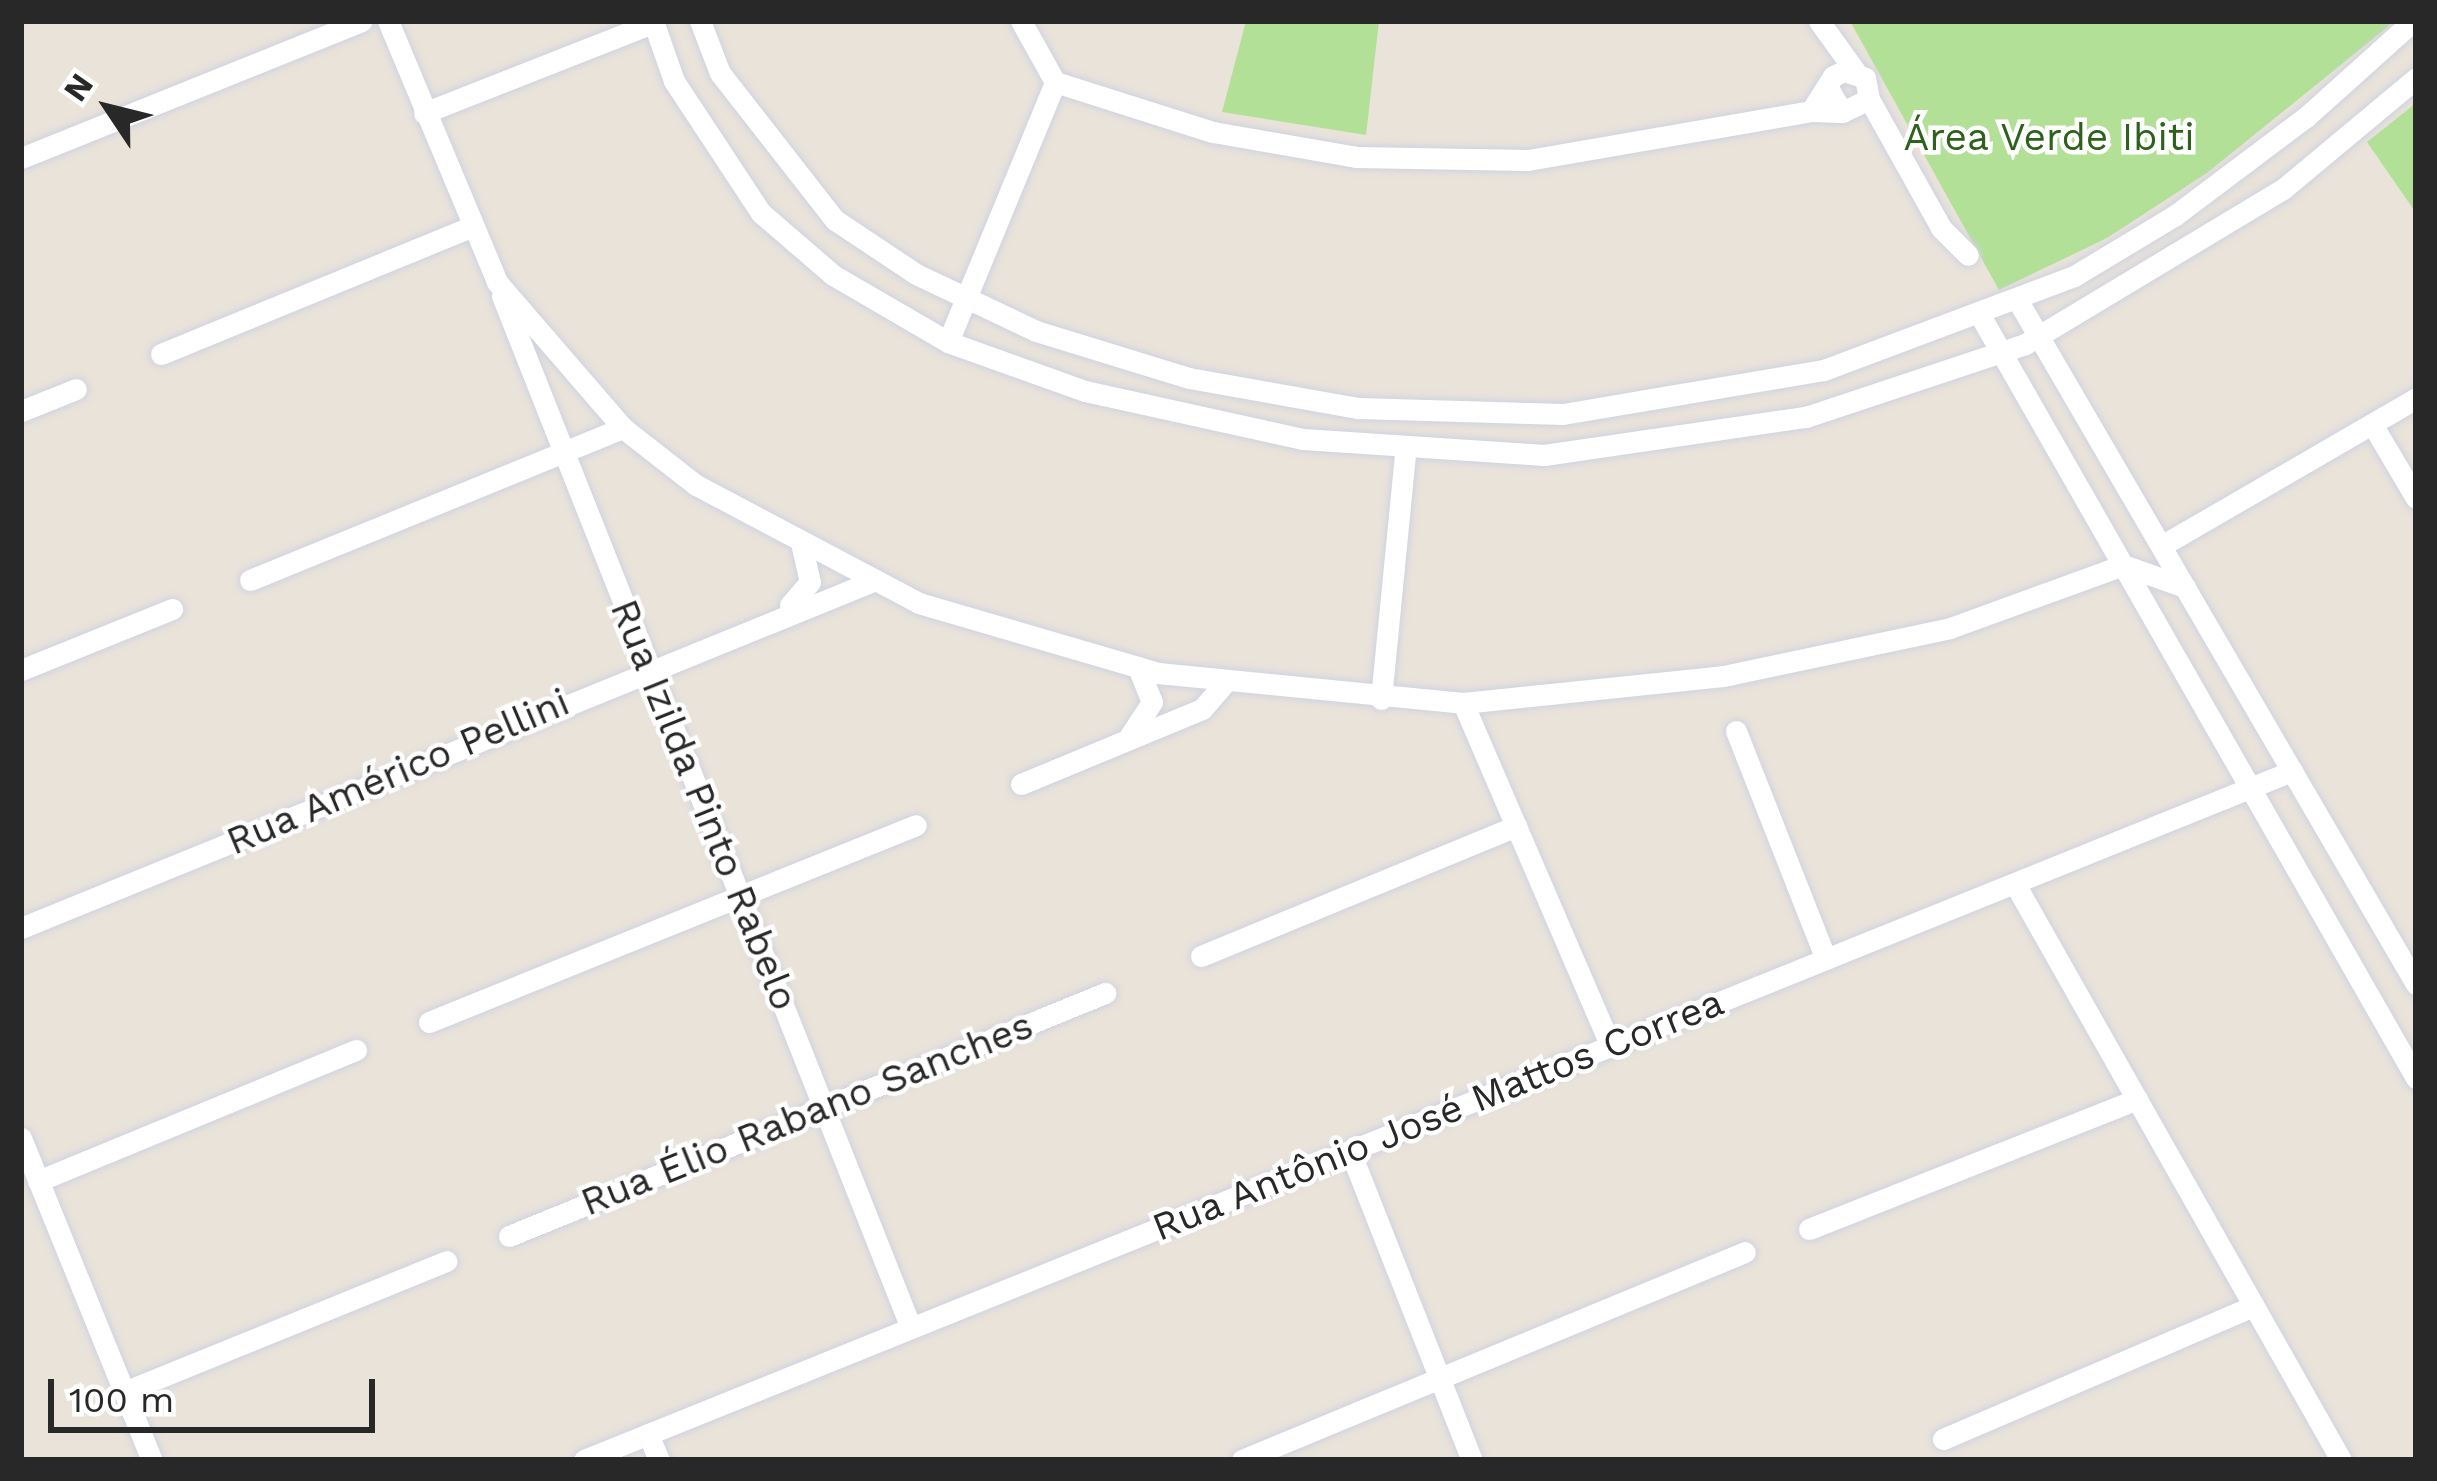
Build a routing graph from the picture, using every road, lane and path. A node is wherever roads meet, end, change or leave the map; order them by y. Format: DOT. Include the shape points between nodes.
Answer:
graph roads {
  1 [pos="362,21"];
  2 [pos="388,21"];
  3 [pos="700,21"];
  4 [pos="1021,21"];
  5 [pos="1819,21"];
  6 [pos="2413,21"];
  7 [pos="653,22"];
  8 [pos="1839,78"];
  9 [pos="2416,78"];
  10 [pos="1055,82"];
  11 [pos="1854,108"];
  12 [pos="1811,110"];
  13 [pos="424,113"];
  14 [pos="21,158"];
  15 [pos="470,227"];
  16 [pos="1968,255"];
  17 [pos="2074,276"];
  18 [pos="496,282"];
  19 [pos="962,297"];
  20 [pos="2018,301"];
  21 [pos="2092,307"];
  22 [pos="1981,317"];
  23 [pos="1016,322"];
  24 [pos="1931,334"];
  25 [pos="2039,337"];
  26 [pos="1057,338"];
  27 [pos="948,342"];
  28 [pos="2002,352"];
  29 [pos="161,354"];
  30 [pos="1001,362"];
  31 [pos="1944,370"];
  32 [pos="1042,378"];
  33 [pos="76,389"];
  34 [pos="2023,390"];
  35 [pos="2416,398"];
  36 [pos="21,411"];
  37 [pos="623,428"];
  38 [pos="2375,429"];
  39 [pos="1406,446"];
  40 [pos="563,452"];
  41 [pos="2416,498"];
  42 [pos="2141,513"];
  43 [pos="2161,546"];
  44 [pos="802,547"];
  45 [pos="2123,565"];
  46 [pos="250,580"];
  47 [pos="873,581"];
  48 [pos="2185,587"];
  49 [pos="172,609"];
  50 [pos="774,615"];
  51 [pos="650,667"];
  52 [pos="1138,667"];
  53 [pos="21,670"];
  54 [pos="1226,681"];
  55 [pos="1382,700"];
  56 [pos="1463,703"];
  57 [pos="1736,731"];
  58 [pos="1124,741"];
  59 [pos="2292,771"];
  60 [pos="1021,784"];
  61 [pos="2250,788"];
  62 [pos="916,825"];
  63 [pos="1516,826"];
  64 [pos="2015,884"];
  65 [pos="740,896"];
  66 [pos="21,928"];
  67 [pos="1201,956"];
  68 [pos="1826,959"];
  69 [pos="2412,972"];
  70 [pos="1105,993"];
  71 [pos="429,1022"];
  72 [pos="1610,1046"];
  73 [pos="356,1050"];
  74 [pos="2416,1078"];
  75 [pos="2137,1099"];
  76 [pos="824,1108"];
  77 [pos="21,1138"];
  78 [pos="1350,1151"];
  79 [pos="38,1180"];
  80 [pos="1809,1229"];
  81 [pos="509,1236"];
  82 [pos="1745,1252"];
  83 [pos="446,1261"];
  84 [pos="2254,1306"];
  85 [pos="911,1328"];
  86 [pos="1441,1380"];
  87 [pos="124,1392"];
  88 [pos="649,1433"];
  89 [pos="1943,1439"];
  90 [pos="152,1460"];
  91 [pos="584,1460"];
  92 [pos="659,1460"];
  93 [pos="1242,1460"];
  94 [pos="1472,1460"];
  95 [pos="2341,1460"];
  1 -- 14 [label="street"];
  2 -- 13 [label="street"];
  3 -- 19 [label="street" via="720,73 835,220"];
  4 -- 10 [label="street"];
  5 -- 8 [label="street"];
  6 -- 17 [label="street" via="2306,117 2174,216"];
  7 -- 13 [label="street"];
  7 -- 27 [label="street" via="674,81 760,213 833,275"];
  8 -- 11 [label="street"];
  8 -- 11 [label="street"];
  8 -- 12 [label="street"];
  9 -- 21 [label="street" via="2283,189"];
  10 -- 12 [label="street" via="1213,132 1356,157 1528,160"];
  10 -- 19 [label="street"];
  11 -- 12 [label="street"];
  11 -- 16 [label="street" via="1884,132 1941,228"];
  13 -- 15 [label="street"];
  15 -- 18 [label="street"];
  15 -- 29 [label="street"];
  17 -- 20 [label="street"];
  17 -- 21 [label="street"];
  18 -- 37 [label="street"];
  18 -- 40 [label="street, Rua Izilda Pinto Rabelo"];
  19 -- 23 [label="street"];
  19 -- 27 [label="street"];
  20 -- 22 [label="street"];
  20 -- 25 [label="street"];
  21 -- 25 [label="street"];
  22 -- 24 [label="street"];
  22 -- 28 [label="street"];
  23 -- 26 [label="street"];
  23 -- 30 [label="street"];
  24 -- 26 [label="street" via="1824,370 1563,413 1358,408 1189,378"];
  24 -- 31 [label="street"];
  25 -- 28 [label="street"];
  25 -- 42 [label="street"];
  26 -- 32 [label="street"];
  27 -- 30 [label="street"];
  28 -- 31 [label="street"];
  28 -- 34 [label="street"];
  30 -- 32 [label="street"];
  31 -- 39 [label="street" via="1806,417 1566,452"];
  32 -- 39 [label="street" via="1303,439"];
  33 -- 36 [label="street"];
  34 -- 42 [label="street" via="2048,379 2110,484"];
  34 -- 45 [label="street"];
  35 -- 38 [label="street"];
  37 -- 40 [label="street"];
  37 -- 44 [label="street" via="696,485"];
  38 -- 41 [label="street"];
  38 -- 43 [label="street"];
  39 -- 55 [label="street"];
  40 -- 46 [label="street"];
  40 -- 51 [label="street, Rua Izilda Pinto Rabelo"];
  42 -- 43 [label="street"];
  43 -- 48 [label="street"];
  44 -- 47 [label="street"];
  44 -- 50 [label="street, Rua Américo Pellini" via="810,582"];
  45 -- 48 [label="street"];
  45 -- 56 [label="street" via="1950,628 1723,676"];
  45 -- 61 [label="street"];
  47 -- 50 [label="street, Rua Américo Pellini"];
  47 -- 52 [label="street" via="920,603"];
  48 -- 59 [label="street"];
  49 -- 53 [label="street"];
  50 -- 51 [label="street, Rua Américo Pellini"];
  51 -- 65 [label="street, Rua Izilda Pinto Rabelo"];
  51 -- 66 [label="street, Rua Américo Pellini"];
  52 -- 54 [label="street"];
  52 -- 58 [label="street" via="1151,702 1144,725"];
  54 -- 55 [label="street"];
  54 -- 58 [label="street" via="1202,709"];
  55 -- 56 [label="street"];
  56 -- 63 [label="street"];
  57 -- 68 [label="street"];
  58 -- 60 [label="street"];
  59 -- 61 [label="street, Rua Antônio José Mattos Correa"];
  59 -- 69 [label="street"];
  61 -- 64 [label="street, Rua Antônio José Mattos Correa"];
  61 -- 74 [label="street"];
  62 -- 65 [label="street"];
  63 -- 67 [label="street"];
  63 -- 72 [label="street"];
  64 -- 68 [label="street, Rua Antônio José Mattos Correa"];
  64 -- 75 [label="street"];
  65 -- 71 [label="street"];
  65 -- 76 [label="street, Rua Izilda Pinto Rabelo"];
  68 -- 72 [label="street, Rua Antônio José Mattos Correa"];
  70 -- 76 [label="street, Rua Élio Rabano Sanches"];
  72 -- 78 [label="street, Rua Antônio José Mattos Correa"];
  73 -- 79 [label="street"];
  75 -- 80 [label="street"];
  75 -- 84 [label="street"];
  76 -- 81 [label="street, Rua Élio Rabano Sanches"];
  76 -- 85 [label="street, Rua Izilda Pinto Rabelo"];
  77 -- 79 [label="street"];
  78 -- 85 [label="street, Rua Antônio José Mattos Correa"];
  78 -- 86 [label="street"];
  79 -- 87 [label="street"];
  82 -- 86 [label="street"];
  83 -- 87 [label="street"];
  84 -- 89 [label="street"];
  84 -- 95 [label="street"];
  85 -- 88 [label="street, Rua Antônio José Mattos Correa"];
  86 -- 93 [label="street"];
  86 -- 94 [label="street"];
  87 -- 90 [label="street"];
  88 -- 91 [label="street, Rua Antônio José Mattos Correa"];
  88 -- 92 [label="street"];
}
